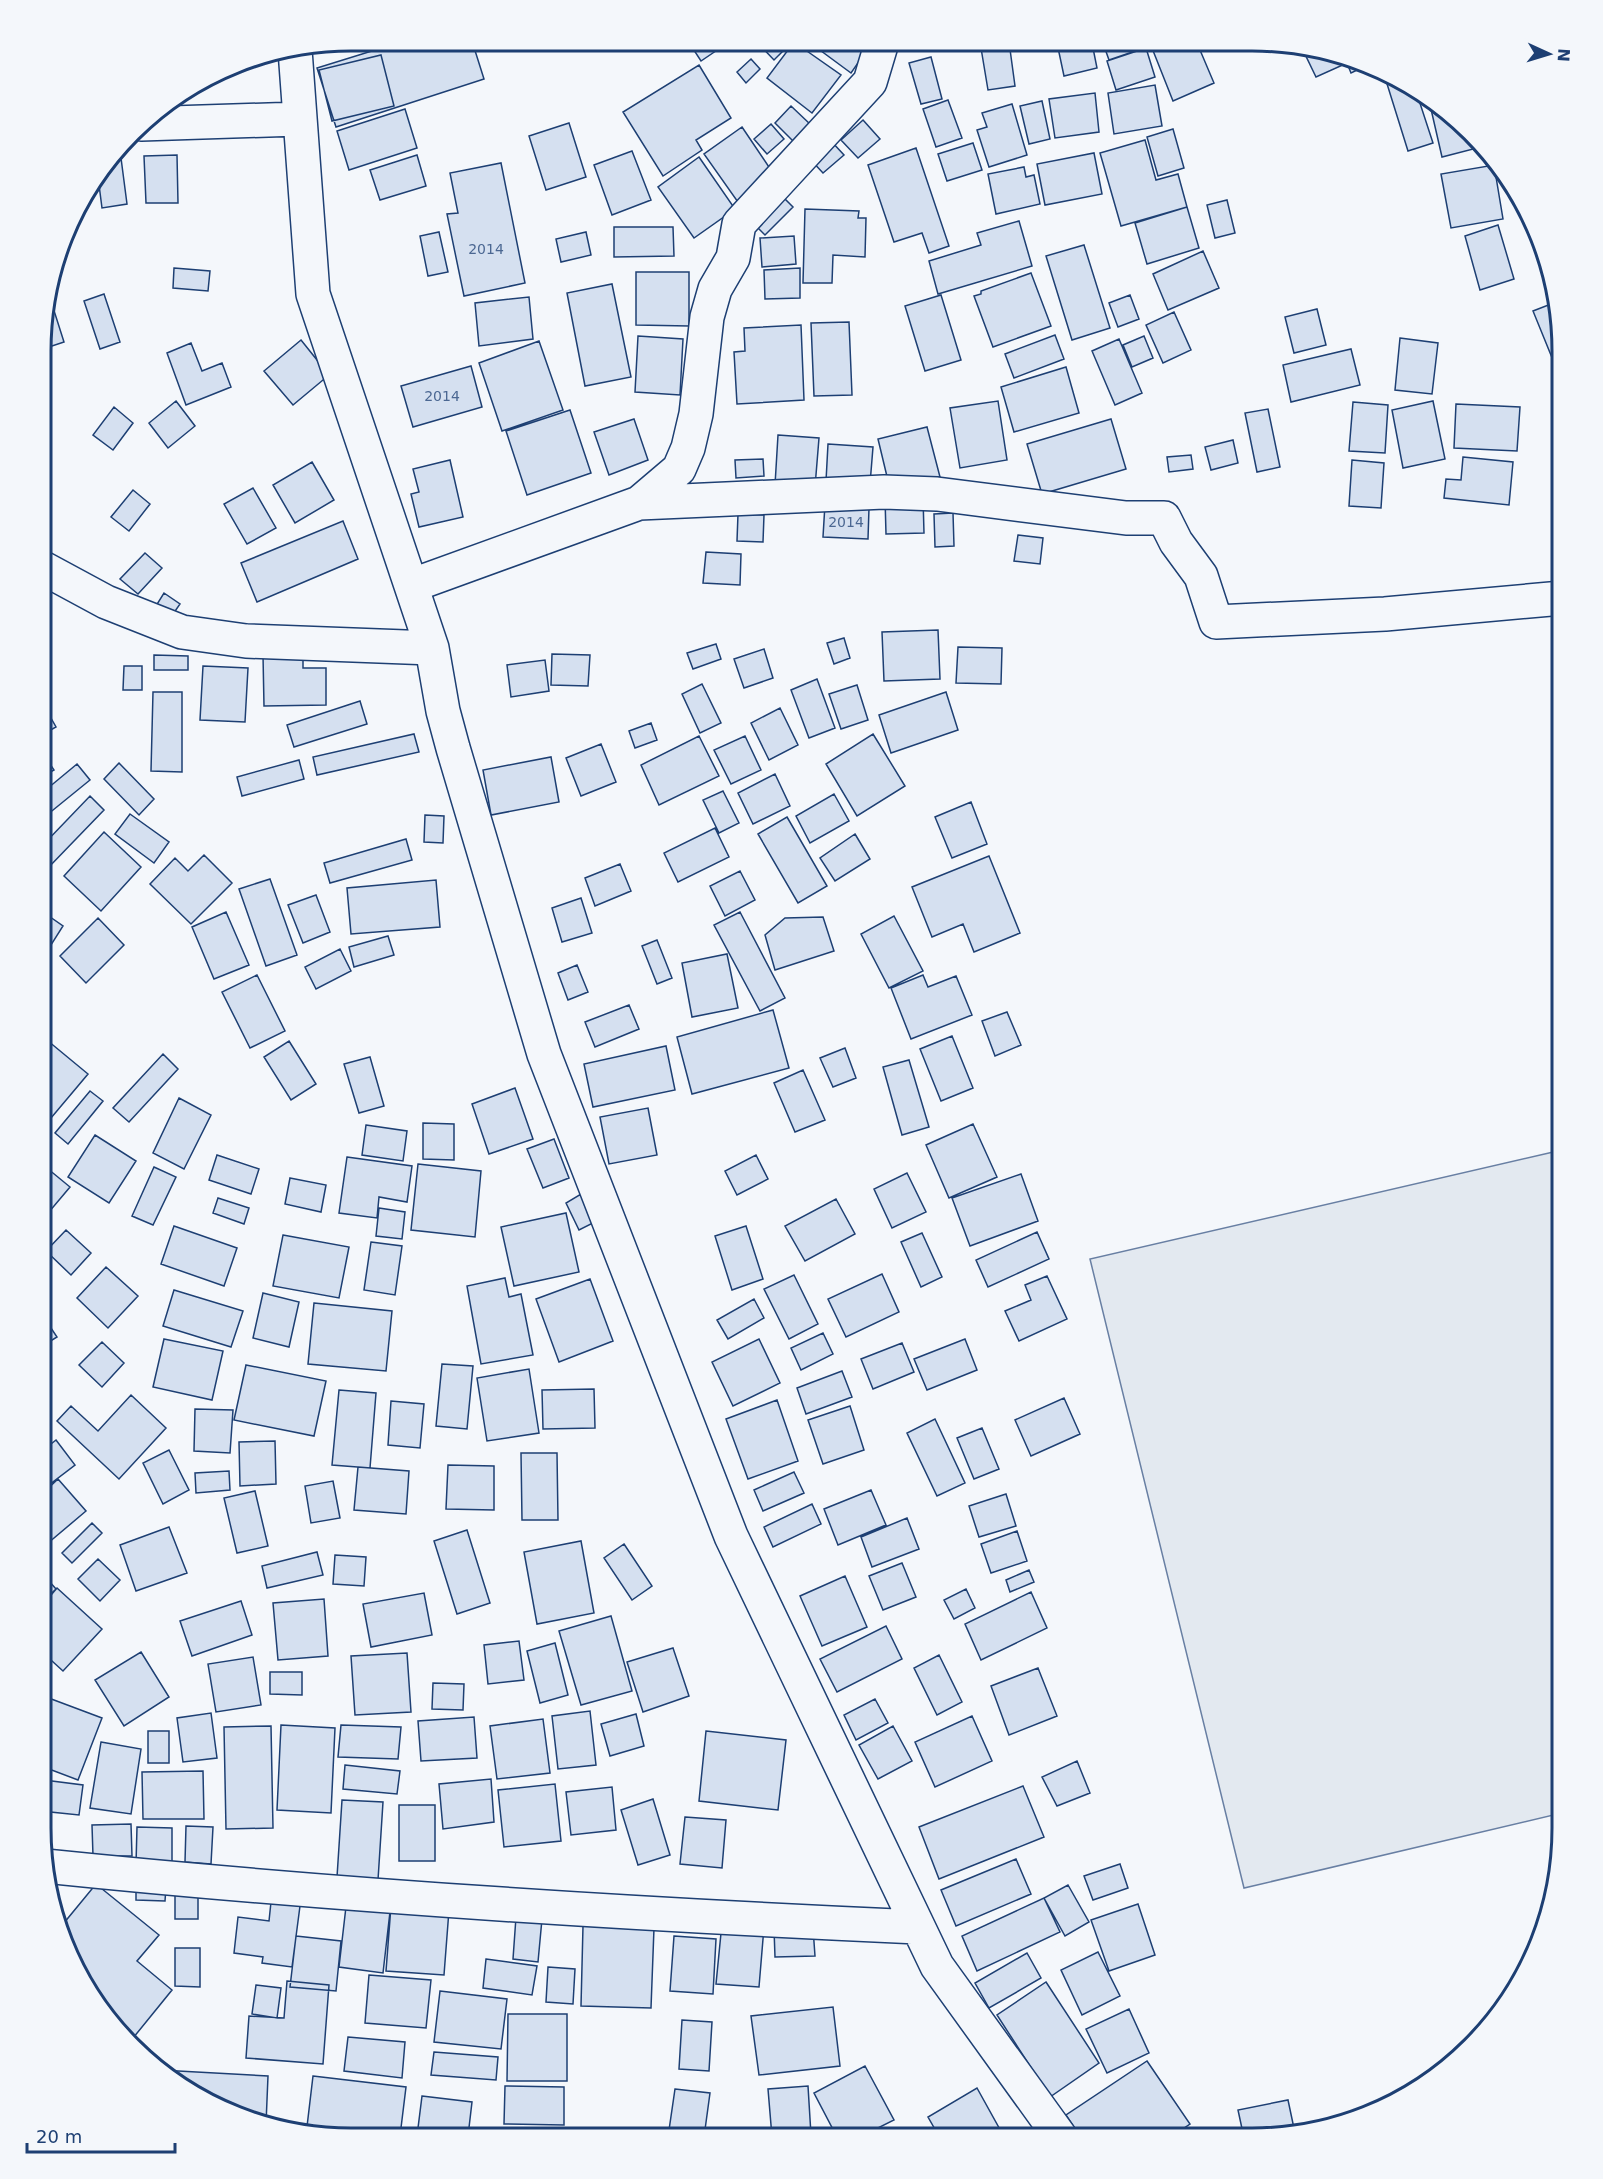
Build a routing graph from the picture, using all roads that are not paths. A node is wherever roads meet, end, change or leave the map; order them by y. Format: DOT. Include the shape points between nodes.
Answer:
graph roads {
  1 [pos="879,51"];
  2 [pos="295,57"];
  3 [pos="298,119"];
  4 [pos="155,124"];
  5 [pos="639,503"];
  6 [pos="51,572"];
  7 [pos="413,585"];
  8 [pos="1552,599"];
  9 [pos="432,648"];
  10 [pos="54,1867"];
  11 [pos="918,1927"];
  12 [pos="1054,2128"];
  1 -- 5 [label="street" via="870,82 739,225 733,258 715,289 707,317 696,414 688,448 678,469"];
  2 -- 3 [label="street"];
  3 -- 4 [label="street"];
  3 -- 7 [label="street" via="313,294"];
  5 -- 7 [label="street"];
  5 -- 8 [label="street" via="884,492 937,494 1126,518 1164,518 1201,576 1216,622 1385,615"];
  6 -- 9 [label="street" via="106,602 182,632 246,641"];
  7 -- 9 [label="street"];
  9 -- 11 [label="street" via="453,748 548,1065 731,1536"];
  10 -- 11 [label="street" via="237,1886 534,1908"];
  11 -- 12 [label="street" via="937,1966"];
}
